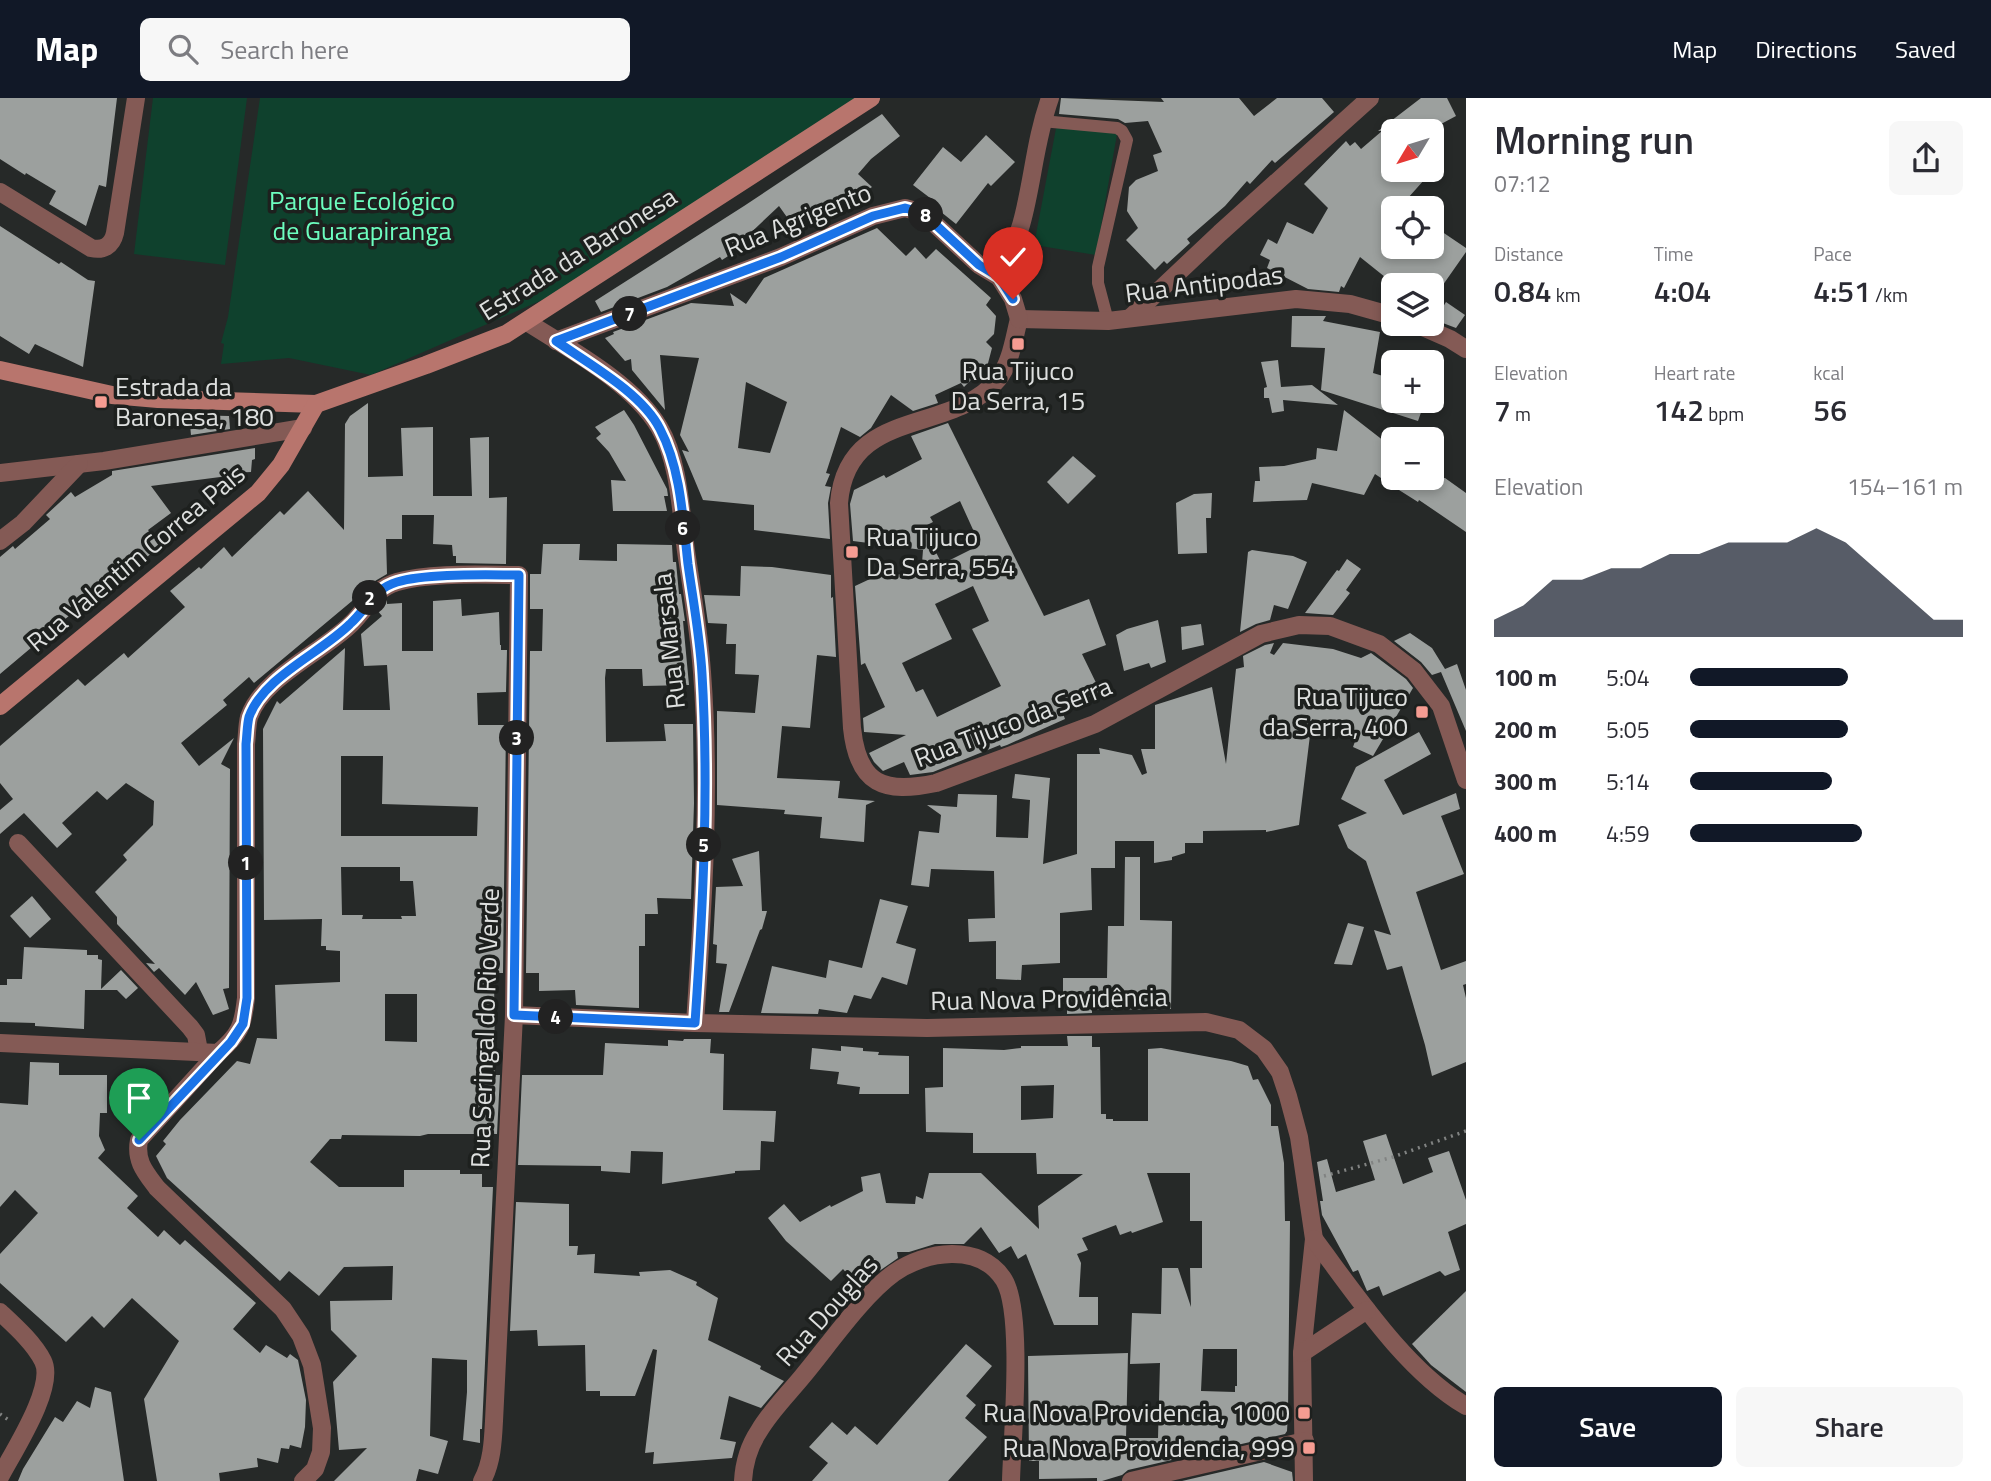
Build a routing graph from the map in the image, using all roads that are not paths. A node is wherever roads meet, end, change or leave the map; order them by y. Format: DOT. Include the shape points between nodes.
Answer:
graph roads {
  1 [pos="136,98"];
  2 [pos="871,98"];
  3 [pos="1050,98"];
  4 [pos="1370,98"];
  5 [pos="1042,121"];
  6 [pos="0,192"];
  7 [pos="999,277"];
  8 [pos="1381,313"];
  9 [pos="1130,318"];
  10 [pos="1019,319"];
  11 [pos="1108,321"];
  12 [pos="527,322"];
  13 [pos="1443,336"];
  14 [pos="556,341"];
  15 [pos="1466,349"];
  16 [pos="0,370"];
  17 [pos="316,404"];
  18 [pos="303,428"];
  19 [pos="79,464"];
  20 [pos="0,473"];
  21 [pos="0,541"];
  22 [pos="0,706"];
  23 [pos="1466,780"];
  24 [pos="18,844"];
  25 [pos="514,1015"];
  26 [pos="695,1023"];
  27 [pos="0,1044"];
  28 [pos="199,1051"];
  29 [pos="218,1053"];
  30 [pos="1314,1239"];
  31 [pos="1367,1310"];
  32 [pos="0,1312"];
  33 [pos="1302,1353"];
  34 [pos="1466,1406"];
  35 [pos="1304,1441"];
  36 [pos="0,1477"];
  37 [pos="303,1481"];
  38 [pos="482,1481"];
  39 [pos="743,1481"];
  40 [pos="1011,1481"];
  41 [pos="1131,1481"];
  42 [pos="1304,1481"];
  1 -- 6 [label="street" via="115,233 107,247 91,248"];
  2 -- 12 [label="main road, Estrada da Baronesa"];
  3 -- 5 [label="street"];
  4 -- 9 [label="street"];
  5 -- 7 [label="street" via="1024,221"];
  5 -- 11 [label="lane" via="1117,128 1127,140 1098,267"];
  7 -- 10 [label="street, Rua Agrigento"];
  7 -- 14 [label="street, Rua Agrigento" via="979,265 923,213 897,209"];
  8 -- 9 [label="street, Rua Antipodas" via="1350,304 1296,299"];
  9 -- 11 [label="street, Rua Antipodas"];
  10 -- 11 [label="street, Rua Antipodas"];
  10 -- 23 [label="street, Rua Tijuco da Serra" via="999,378 980,397 894,428 872,441 846,472 840,488 854,744 861,765 877,782 889,788 936,783 1095,724 1261,634 1299,625 1330,626 1379,644 1413,671 1441,706"];
  12 -- 14 [label="street, Rua Marsala"];
  12 -- 17 [label="main road, Estrada da Baronesa" via="506,334"];
  13 -- 15 [label="street"];
  14 -- 26 [label="street, Rua Marsala" via="639,403 659,427 671,456 702,672 706,794"];
  16 -- 17 [label="main road, Estrada da Baronesa" via="112,395"];
  17 -- 18 [label="main road, Rua Valentim Correa Pais"];
  18 -- 19 [label="street"];
  18 -- 22 [label="main road, Rua Valentim Correa Pais" via="258,493"];
  19 -- 20 [label="street"];
  19 -- 21 [label="street"];
  24 -- 28 [label="street" via="190,1027"];
  25 -- 26 [label="street, Rua Nova Providência"];
  25 -- 29 [label="street, Rua Seringal do Rio Verde" via="519,575 399,581 370,598 340,634 286,672 249,718 247,998 238,1034"];
  25 -- 38 [label="street, Rua Seringal do Rio Verde" via="494,1421 492,1449"];
  26 -- 30 [label="street, Rua Nova Providência" via="927,1028 1206,1022 1239,1030 1264,1049 1289,1096"];
  27 -- 28 [label="street"];
  28 -- 29 [label="street"];
  29 -- 37 [label="street" via="139,1140 137,1153 157,1188 283,1309 301,1336 312,1365 321,1428 321,1452 315,1469"];
  30 -- 31 [label="street"];
  30 -- 33 [label="street, Rua Nova Providência"];
  31 -- 33 [label="street"];
  31 -- 34 [label="street" via="1446,1395"];
  32 -- 36 [label="street" via="34,1348 47,1376 36,1410"];
  33 -- 35 [label="street, Rua Nova Providência"];
  35 -- 41 [label="street"];
  35 -- 42 [label="street, Rua Nova Providência"];
  39 -- 40 [label="street, Rua Douglas" via="747,1455 759,1430 858,1308 893,1274 940,1253 975,1257 991,1266 1004,1281 1013,1309"];
}
